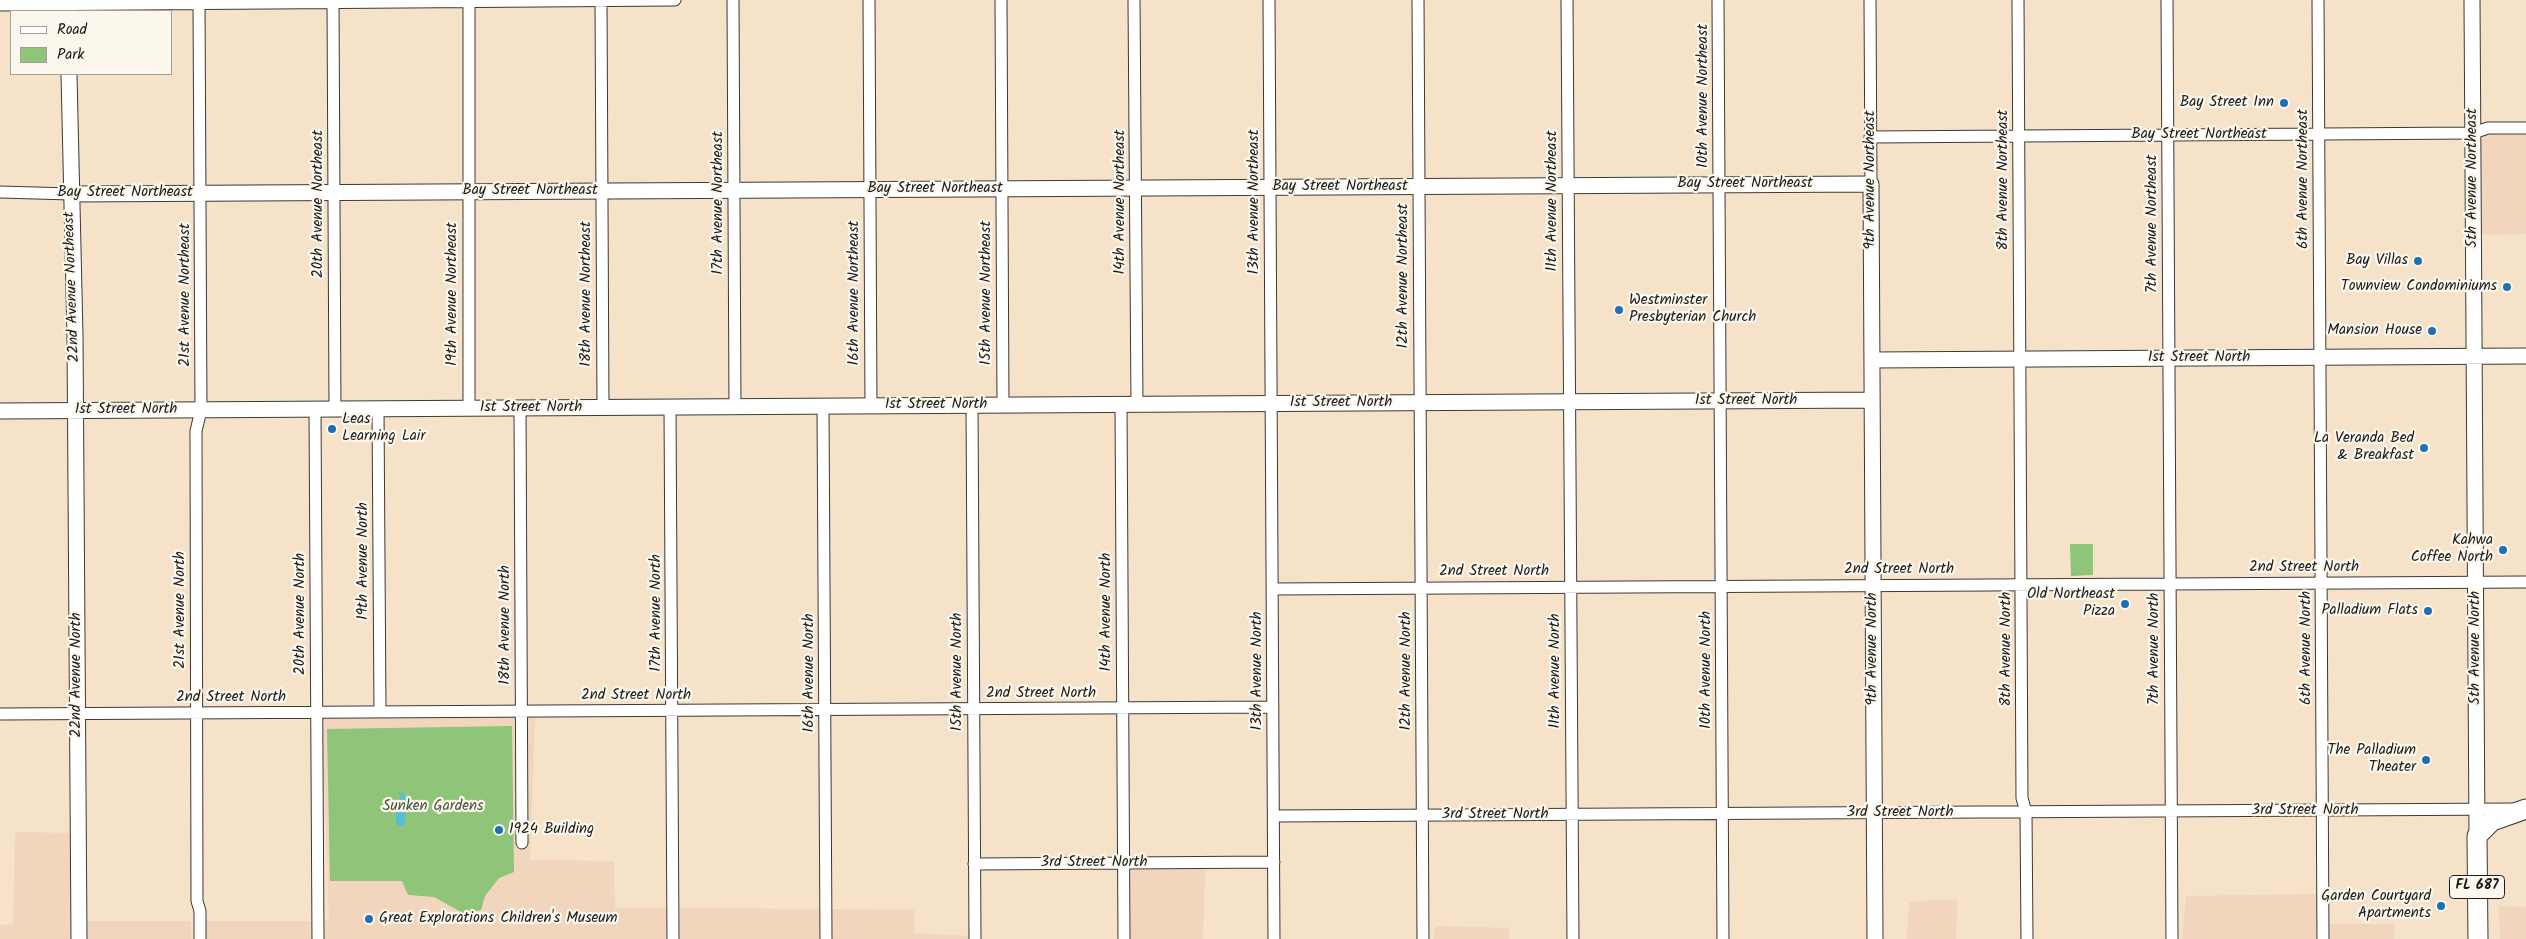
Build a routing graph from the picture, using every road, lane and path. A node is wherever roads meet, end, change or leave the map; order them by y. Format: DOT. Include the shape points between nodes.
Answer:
graph roads {
  1 [pos="601,0"];
  2 [pos="675,0"];
  3 [pos="733,0"];
  4 [pos="868,0"];
  5 [pos="1001,0"];
  6 [pos="1134,0"];
  7 [pos="1269,0"];
  8 [pos="1418,0"];
  9 [pos="1567,0"];
  10 [pos="1718,0"];
  11 [pos="1870,0"];
  12 [pos="2018,0"];
  13 [pos="2167,0"];
  14 [pos="2318,0"];
  15 [pos="2472,0"];
  16 [pos="199,1"];
  17 [pos="333,1"];
  18 [pos="469,1"];
  19 [pos="0,5"];
  20 [pos="67,5"];
  21 [pos="68,75"];
  22 [pos="2526,128"];
  23 [pos="2319,134"];
  24 [pos="2473,134"];
  25 [pos="2168,135"];
  26 [pos="2018,136"];
  27 [pos="1870,137"];
  28 [pos="1719,184"];
  29 [pos="1871,184"];
  30 [pos="1568,185"];
  31 [pos="1419,186"];
  32 [pos="1270,187"];
  33 [pos="1002,188"];
  34 [pos="1136,188"];
  35 [pos="870,189"];
  36 [pos="734,190"];
  37 [pos="468,191"];
  38 [pos="602,191"];
  39 [pos="0,192"];
  40 [pos="334,192"];
  41 [pos="200,193"];
  42 [pos="71,194"];
  43 [pos="2526,356"];
  44 [pos="2320,357"];
  45 [pos="2474,357"];
  46 [pos="2169,358"];
  47 [pos="2020,359"];
  48 [pos="1872,360"];
  49 [pos="1872,400"];
  50 [pos="1720,401"];
  51 [pos="1569,402"];
  52 [pos="1420,403"];
  53 [pos="1121,404"];
  54 [pos="1137,404"];
  55 [pos="1271,404"];
  56 [pos="972,405"];
  57 [pos="1003,405"];
  58 [pos="735,406"];
  59 [pos="823,406"];
  60 [pos="871,406"];
  61 [pos="603,407"];
  62 [pos="670,407"];
  63 [pos="378,408"];
  64 [pos="469,408"];
  65 [pos="520,408"];
  66 [pos="315,409"];
  67 [pos="335,409"];
  68 [pos="76,410"];
  69 [pos="201,410"];
  70 [pos="0,411"];
  71 [pos="2475,582"];
  72 [pos="2526,582"];
  73 [pos="2321,583"];
  74 [pos="2021,584"];
  75 [pos="2170,584"];
  76 [pos="1873,585"];
  77 [pos="1721,586"];
  78 [pos="1570,587"];
  79 [pos="1421,588"];
  80 [pos="1272,589"];
  81 [pos="1273,707"];
  82 [pos="1123,708"];
  83 [pos="974,709"];
  84 [pos="825,710"];
  85 [pos="672,711"];
  86 [pos="380,712"];
  87 [pos="521,712"];
  88 [pos="197,713"];
  89 [pos="316,713"];
  90 [pos="0,714"];
  91 [pos="78,714"];
  92 [pos="2526,809"];
  93 [pos="2476,810"];
  94 [pos="2322,811"];
  95 [pos="2026,812"];
  96 [pos="2171,812"];
  97 [pos="1874,813"];
  98 [pos="1722,814"];
  99 [pos="1572,815"];
  100 [pos="1274,816"];
  101 [pos="1422,816"];
  102 [pos="2477,836"];
  103 [pos="522,843"];
  104 [pos="1274,862"];
  105 [pos="1124,863"];
  106 [pos="974,864"];
  107 [pos="197,901"];
  108 [pos="79,939"];
  109 [pos="193,939"];
  110 [pos="200,939"];
  111 [pos="318,939"];
  112 [pos="673,939"];
  113 [pos="826,939"];
  114 [pos="975,939"];
  115 [pos="1124,939"];
  116 [pos="1274,939"];
  117 [pos="1423,939"];
  118 [pos="1572,939"];
  119 [pos="1723,939"];
  120 [pos="1875,939"];
  121 [pos="2027,939"];
  122 [pos="2172,939"];
  123 [pos="2323,939"];
  124 [pos="2478,939"];
  1 -- 2 [label="street"];
  1 -- 18 [label="street"];
  1 -- 38 [label="street, 18th Avenue Northeast"];
  3 -- 36 [label="street, 17th Avenue Northeast"];
  4 -- 35 [label="street, 16th Avenue Northeast"];
  5 -- 33 [label="street, 15th Avenue Northeast"];
  6 -- 34 [label="street, 14th Avenue Northeast"];
  7 -- 32 [label="street, 13th Avenue Northeast"];
  8 -- 31 [label="street, 12th Avenue Northeast"];
  9 -- 30 [label="street, 11th Avenue Northeast"];
  10 -- 28 [label="street, 10th Avenue Northeast"];
  11 -- 27 [label="street, 9th Avenue Northeast"];
  12 -- 26 [label="street, 8th Avenue Northeast"];
  13 -- 25 [label="street, 7th Avenue Northeast"];
  14 -- 23 [label="street, 6th Avenue Northeast"];
  15 -- 24 [label="street, 5th Avenue Northeast"];
  16 -- 17 [label="street"];
  16 -- 20 [label="street"];
  16 -- 41 [label="street, 21st Avenue Northeast"];
  17 -- 18 [label="street"];
  17 -- 40 [label="street, 20th Avenue Northeast"];
  18 -- 37 [label="street, 19th Avenue Northeast"];
  19 -- 20 [label="street"];
  21 -- 42 [label="street, 22nd Avenue Northeast"];
  22 -- 24 [label="street, Bay Street Northeast" via="2488,128"];
  23 -- 24 [label="street, Bay Street Northeast"];
  23 -- 25 [label="street, Bay Street Northeast"];
  23 -- 44 [label="street, 6th Avenue Northeast"];
  24 -- 45 [label="street, 5th Avenue Northeast"];
  25 -- 26 [label="street, Bay Street Northeast"];
  25 -- 46 [label="street, 7th Avenue Northeast"];
  26 -- 27 [label="street, Bay Street Northeast"];
  26 -- 47 [label="street, 8th Avenue Northeast"];
  27 -- 29 [label="street, 9th Avenue Northeast"];
  28 -- 29 [label="street, Bay Street Northeast"];
  28 -- 30 [label="street, Bay Street Northeast"];
  28 -- 50 [label="street, 10th Avenue Northeast"];
  29 -- 48 [label="street, 9th Avenue Northeast"];
  30 -- 31 [label="street, Bay Street Northeast"];
  30 -- 51 [label="street, 11th Avenue Northeast"];
  31 -- 32 [label="street, Bay Street Northeast"];
  31 -- 52 [label="street, 12th Avenue Northeast"];
  32 -- 34 [label="street, Bay Street Northeast"];
  32 -- 55 [label="street, 13th Avenue Northeast"];
  33 -- 34 [label="street, Bay Street Northeast"];
  33 -- 35 [label="street, Bay Street Northeast"];
  33 -- 57 [label="street, 15th Avenue Northeast"];
  34 -- 54 [label="street, 14th Avenue Northeast"];
  35 -- 36 [label="street, Bay Street Northeast"];
  35 -- 60 [label="street, 16th Avenue Northeast"];
  36 -- 38 [label="street, Bay Street Northeast"];
  36 -- 58 [label="street, 17th Avenue Northeast"];
  37 -- 38 [label="street, Bay Street Northeast"];
  37 -- 40 [label="street, Bay Street Northeast"];
  37 -- 64 [label="street, 19th Avenue Northeast"];
  38 -- 61 [label="street, 18th Avenue Northeast"];
  39 -- 42 [label="street, Bay Street Northeast"];
  40 -- 41 [label="street, Bay Street Northeast"];
  40 -- 67 [label="street, 20th Avenue Northeast"];
  41 -- 42 [label="street, Bay Street Northeast"];
  41 -- 69 [label="street, 21st Avenue Northeast"];
  42 -- 68 [label="street, 22nd Avenue Northeast"];
  43 -- 45 [label="street, 1st Street North"];
  44 -- 45 [label="street, 1st Street North"];
  44 -- 46 [label="street, 1st Street North"];
  44 -- 73 [label="street, 6th Avenue North"];
  45 -- 71 [label="street, 5th Avenue North"];
  46 -- 47 [label="street, 1st Street North"];
  46 -- 75 [label="street, 7th Avenue North"];
  47 -- 48 [label="street, 1st Street North"];
  47 -- 74 [label="street, 8th Avenue North"];
  48 -- 49 [label="street, 9th Avenue North"];
  49 -- 50 [label="street, 1st Street North"];
  49 -- 76 [label="street, 9th Avenue North"];
  50 -- 51 [label="street, 1st Street North"];
  50 -- 77 [label="street, 10th Avenue North"];
  51 -- 52 [label="street, 1st Street North"];
  51 -- 78 [label="street, 11th Avenue North"];
  52 -- 55 [label="street, 1st Street North"];
  52 -- 79 [label="street, 12th Avenue North"];
  53 -- 54 [label="street, 1st Street North"];
  53 -- 57 [label="street, 1st Street North"];
  53 -- 82 [label="street, 14th Avenue North"];
  54 -- 55 [label="street, 1st Street North"];
  55 -- 80 [label="street, 13th Avenue North"];
  56 -- 57 [label="street, 1st Street North"];
  56 -- 60 [label="street, 1st Street North"];
  56 -- 83 [label="street, 15th Avenue North"];
  58 -- 59 [label="street, 1st Street North"];
  58 -- 62 [label="street, 1st Street North"];
  59 -- 60 [label="street, 1st Street North"];
  59 -- 84 [label="street, 16th Avenue North"];
  61 -- 62 [label="street, 1st Street North"];
  61 -- 65 [label="street, 1st Street North"];
  62 -- 85 [label="street, 17th Avenue North"];
  63 -- 64 [label="street, 1st Street North"];
  63 -- 67 [label="street, 1st Street North"];
  63 -- 86 [label="street, 19th Avenue North"];
  64 -- 65 [label="street, 1st Street North"];
  65 -- 87 [label="street, 18th Avenue North"];
  66 -- 67 [label="street, 1st Street North"];
  66 -- 69 [label="street, 1st Street North"];
  66 -- 89 [label="street, 20th Avenue North"];
  68 -- 69 [label="street, 1st Street North"];
  68 -- 70 [label="street, 1st Street North"];
  68 -- 91 [label="street, 22nd Avenue North"];
  69 -- 88 [label="street, 21st Avenue North" via="196,431"];
  71 -- 72 [label="street, 2nd Street North"];
  71 -- 73 [label="street, 2nd Street North"];
  71 -- 93 [label="street, 5th Avenue North"];
  73 -- 75 [label="street, 2nd Street North"];
  73 -- 94 [label="street, 6th Avenue North"];
  74 -- 75 [label="street, 2nd Street North"];
  74 -- 76 [label="street, 2nd Street North"];
  74 -- 95 [label="street, 8th Avenue North" via="2022,798"];
  75 -- 96 [label="street, 7th Avenue North"];
  76 -- 77 [label="street, 2nd Street North"];
  76 -- 97 [label="street, 9th Avenue North"];
  77 -- 78 [label="street, 2nd Street North"];
  77 -- 98 [label="street, 10th Avenue North"];
  78 -- 79 [label="street, 2nd Street North"];
  78 -- 99 [label="street, 11th Avenue North"];
  79 -- 80 [label="street, 2nd Street North"];
  79 -- 101 [label="street, 12th Avenue North"];
  80 -- 81 [label="street, 13th Avenue North"];
  81 -- 82 [label="street, 2nd Street North"];
  81 -- 100 [label="street, 13th Avenue North"];
  82 -- 83 [label="street, 2nd Street North"];
  82 -- 105 [label="street, 14th Avenue North"];
  83 -- 84 [label="street, 2nd Street North"];
  83 -- 106 [label="street, 15th Avenue North"];
  84 -- 85 [label="street, 2nd Street North"];
  84 -- 113 [label="street, 16th Avenue North"];
  85 -- 87 [label="street, 2nd Street North"];
  85 -- 112 [label="street, 17th Avenue North"];
  86 -- 87 [label="street, 2nd Street North"];
  86 -- 89 [label="street, 2nd Street North"];
  87 -- 103 [label="street, 18th Avenue North"];
  88 -- 89 [label="street, 2nd Street North"];
  88 -- 91 [label="street, 2nd Street North"];
  88 -- 107 [label="street, 21st Avenue North"];
  89 -- 111 [label="street, 20th Avenue North"];
  90 -- 91 [label="street, 2nd Street North"];
  91 -- 108 [label="street, 22nd Avenue North"];
  92 -- 93 [label="street, 3rd Street North"];
  92 -- 102 [label="main road, 3rd Street North" via="2492,821"];
  93 -- 94 [label="street, 3rd Street North"];
  93 -- 102 [label="street, 5th Avenue North"];
  94 -- 96 [label="street, 3rd Street North"];
  94 -- 123 [label="street, 6th Avenue North"];
  95 -- 96 [label="street, 3rd Street North"];
  95 -- 97 [label="street, 3rd Street North"];
  95 -- 121 [label="street, 8th Avenue North"];
  96 -- 122 [label="street, 7th Avenue North"];
  97 -- 98 [label="street, 3rd Street North"];
  97 -- 120 [label="street, 9th Avenue North"];
  98 -- 99 [label="street, 3rd Street North"];
  98 -- 119 [label="street, 10th Avenue North"];
  99 -- 101 [label="street, 3rd Street North"];
  99 -- 118 [label="street, 11th Avenue North"];
  100 -- 101 [label="street, 3rd Street North"];
  100 -- 104 [label="street, 13th Avenue North"];
  101 -- 117 [label="street, 12th Avenue North"];
  102 -- 124 [label="main road, 5th Avenue North / FL 687"];
  104 -- 105 [label="street, 3rd Street North"];
  104 -- 116 [label="street, 13th Avenue North"];
  105 -- 106 [label="street, 3rd Street North"];
  105 -- 115 [label="street, 14th Avenue North"];
  106 -- 114 [label="street, 15th Avenue North"];
  107 -- 109 [label="street, 21st Avenue North" via="193,909"];
  107 -- 110 [label="street, 21st Avenue North"];
}
